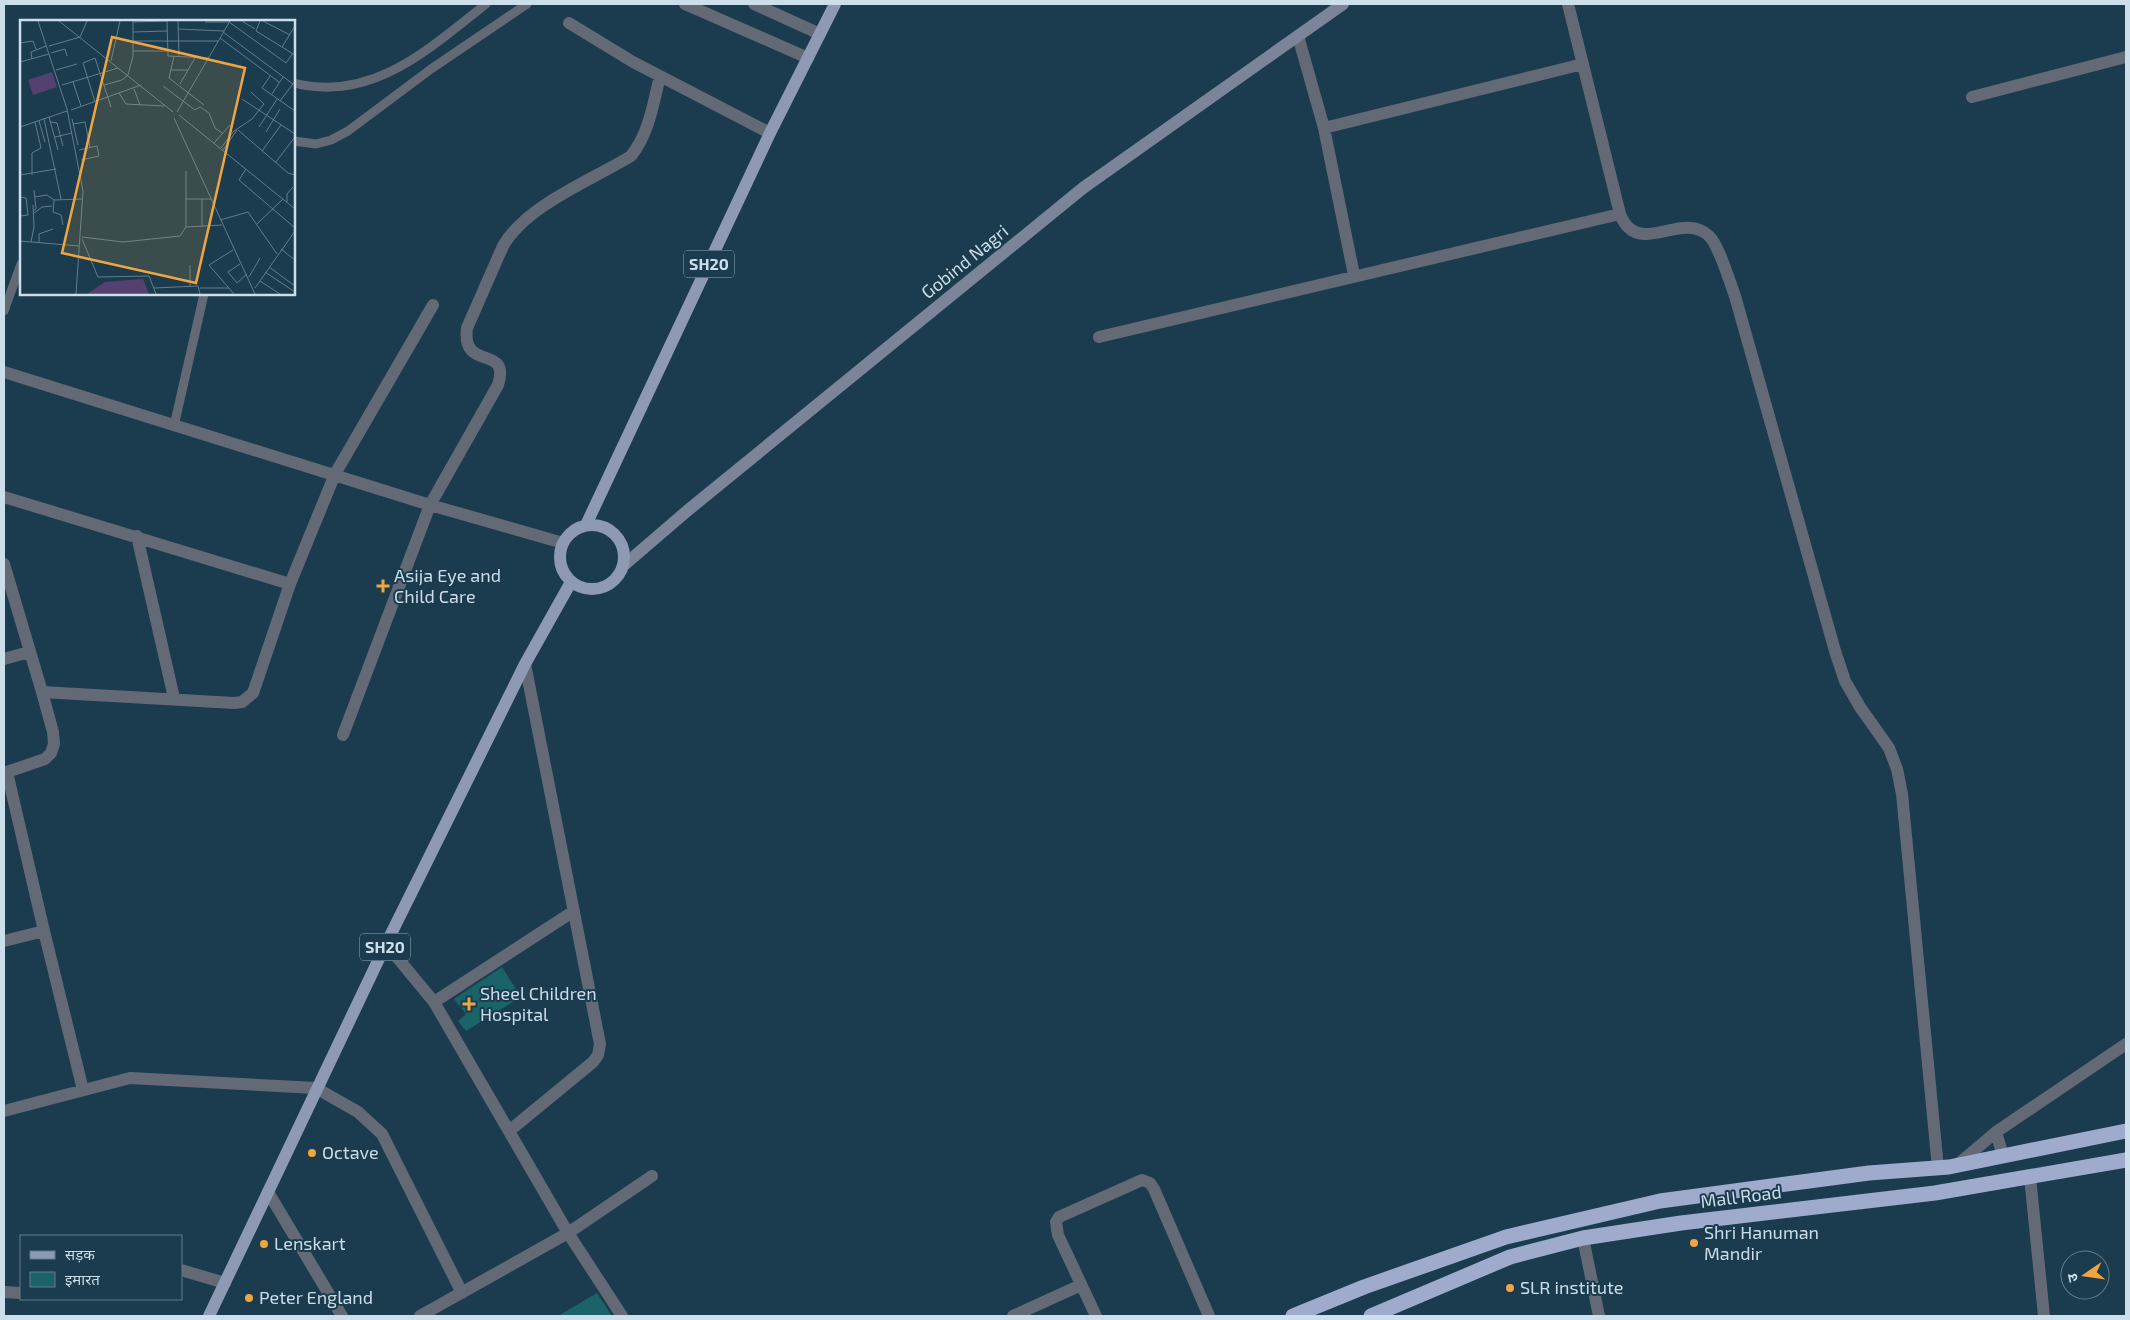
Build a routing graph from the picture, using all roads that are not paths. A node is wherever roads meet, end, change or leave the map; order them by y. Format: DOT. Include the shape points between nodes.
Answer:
graph roads {
  1 [pos="486,4"];
  2 [pos="527,4"];
  3 [pos="685,4"];
  4 [pos="754,4"];
  5 [pos="835,4"];
  6 [pos="1343,4"];
  7 [pos="1568,4"];
  8 [pos="569,23"];
  9 [pos="820,34"];
  10 [pos="1298,36"];
  11 [pos="2126,57"];
  12 [pos="808,58"];
  13 [pos="1583,64"];
  14 [pos="660,76"];
  15 [pos="295,83"];
  16 [pos="1972,97"];
  17 [pos="1324,128"];
  18 [pos="770,133"];
  19 [pos="295,141"];
  20 [pos="1620,214"];
  21 [pos="20,267"];
  22 [pos="1354,275"];
  23 [pos="204,295"];
  24 [pos="433,305"];
  25 [pos="4,311"];
  26 [pos="1099,337"];
  27 [pos="4,372"];
  28 [pos="174,426"];
  29 [pos="335,474"];
  30 [pos="4,497"];
  31 [pos="430,505"];
  32 [pos="586,525"];
  33 [pos="137,536"];
  34 [pos="563,543"];
  35 [pos="4,564"];
  36 [pos="623,566"];
  37 [pos="571,582"];
  38 [pos="290,584"];
  39 [pos="29,652"];
  40 [pos="4,659"];
  41 [pos="525,664"];
  42 [pos="42,692"];
  43 [pos="174,698"];
  44 [pos="344,735"];
  45 [pos="6,773"];
  46 [pos="574,911"];
  47 [pos="44,931"];
  48 [pos="4,941"];
  49 [pos="386,944"];
  50 [pos="434,1002"];
  51 [pos="2126,1044"];
  52 [pos="316,1088"];
  53 [pos="84,1090"];
  54 [pos="4,1111"];
  55 [pos="509,1131"];
  56 [pos="1996,1132"];
  57 [pos="2126,1132"];
  58 [pos="2003,1156"];
  59 [pos="2126,1160"];
  60 [pos="1957,1165"];
  61 [pos="1938,1168"];
  62 [pos="652,1176"];
  63 [pos="2030,1177"];
  64 [pos="268,1192"];
  65 [pos="568,1233"];
  66 [pos="1582,1238"];
  67 [pos="182,1270"];
  68 [pos="225,1283"];
  69 [pos="1081,1285"];
  70 [pos="4,1292"];
  71 [pos="20,1293"];
  72 [pos="462,1294"];
  73 [pos="209,1316"];
  74 [pos="342,1316"];
  75 [pos="420,1316"];
  76 [pos="622,1316"];
  77 [pos="1013,1316"];
  78 [pos="1096,1316"];
  79 [pos="1209,1316"];
  80 [pos="1294,1316"];
  81 [pos="1371,1316"];
  82 [pos="1599,1316"];
  83 [pos="2044,1316"];
  1 -- 15 [label="lane" via="431,47 372,81 319,87"];
  2 -- 19 [label="lane" via="431,69 348,131 316,144"];
  3 -- 12 [label="street"];
  4 -- 9 [label="street"];
  5 -- 9 [label="main road, SH20"];
  6 -- 10 [label="street, Gobind Nagri"];
  7 -- 13 [label="street"];
  8 -- 14 [label="street"];
  9 -- 12 [label="main road, SH20"];
  10 -- 17 [label="street"];
  10 -- 36 [label="street, Gobind Nagri" via="1082,188"];
  11 -- 16 [label="street"];
  12 -- 18 [label="main road, SH20"];
  13 -- 17 [label="street"];
  13 -- 20 [label="street"];
  14 -- 18 [label="street"];
  14 -- 31 [label="street" via="646,132 631,156 536,210 510,234 503,246 465,337 470,351 498,364 502,373"];
  17 -- 22 [label="street"];
  18 -- 32 [label="main road, SH20"];
  20 -- 22 [label="street"];
  20 -- 61 [label="street" via="1628,228 1642,234 1678,227 1696,229 1709,236 1717,249 1735,296 1843,674 1860,707 1889,748 1897,769 1920,966"];
  21 -- 25 [label="lane"];
  22 -- 26 [label="street"];
  23 -- 28 [label="lane"];
  24 -- 29 [label="street"];
  27 -- 28 [label="street"];
  28 -- 29 [label="street"];
  29 -- 31 [label="street"];
  29 -- 38 [label="street"];
  30 -- 33 [label="street"];
  31 -- 34 [label="street"];
  31 -- 44 [label="street"];
  32 -- 34 [label="main road, SH20" via="576,529"];
  32 -- 36 [label="main road" via="607,528 616,535 622,544"];
  33 -- 38 [label="street"];
  33 -- 43 [label="street"];
  34 -- 37 [label="main road" via="561,564"];
  35 -- 39 [label="street"];
  36 -- 37 [label="main road" via="615,580 601,588 590,589"];
  37 -- 41 [label="main road, SH20"];
  38 -- 43 [label="street" via="253,694 242,702 234,703"];
  39 -- 40 [label="street"];
  39 -- 42 [label="street"];
  41 -- 46 [label="street"];
  41 -- 49 [label="main road, SH20"];
  42 -- 43 [label="street"];
  42 -- 45 [label="street" via="53,732 51,753 45,759"];
  45 -- 47 [label="street"];
  46 -- 50 [label="street"];
  46 -- 55 [label="street" via="600,1044 598,1055"];
  47 -- 48 [label="street"];
  47 -- 53 [label="street"];
  49 -- 50 [label="street"];
  49 -- 52 [label="main road, SH20"];
  50 -- 55 [label="street"];
  51 -- 56 [label="street"];
  52 -- 53 [label="street" via="130,1078"];
  52 -- 64 [label="main road, SH20"];
  52 -- 72 [label="street" via="358,1112 382,1134"];
  53 -- 54 [label="street"];
  55 -- 65 [label="street"];
  56 -- 58 [label="street"];
  56 -- 60 [label="street"];
  57 -- 58 [label="highway"];
  58 -- 60 [label="highway"];
  59 -- 63 [label="highway, Mall Road"];
  60 -- 61 [label="highway"];
  61 -- 80 [label="highway" via="1869,1173 1660,1201 1506,1237"];
  62 -- 65 [label="street"];
  63 -- 66 [label="highway, Mall Road" via="1935,1193"];
  63 -- 83 [label="street"];
  64 -- 68 [label="main road, SH20"];
  64 -- 74 [label="street"];
  65 -- 72 [label="street"];
  65 -- 76 [label="street"];
  66 -- 81 [label="highway, Mall Road" via="1510,1257"];
  66 -- 82 [label="street"];
  67 -- 68 [label="street"];
  68 -- 73 [label="main road, SH20"];
  69 -- 77 [label="street"];
  69 -- 78 [label="street"];
  69 -- 79 [label="street" via="1058,1235 1056,1222 1059,1217 1142,1180 1154,1189"];
  70 -- 71 [label="street"];
  72 -- 75 [label="street"];
}
